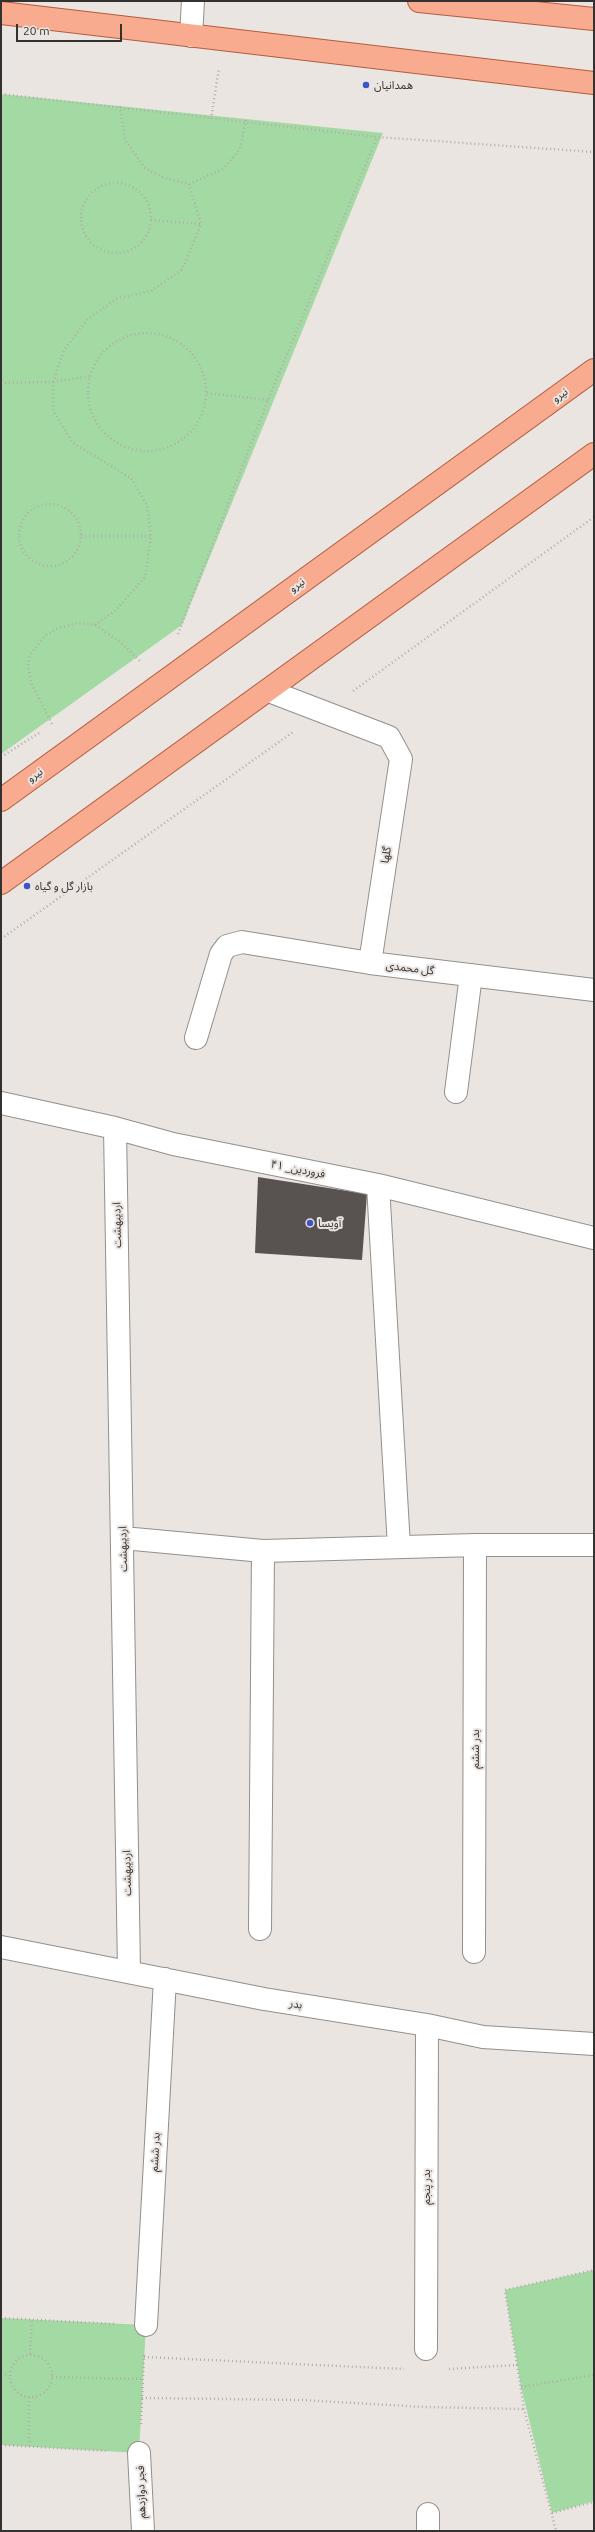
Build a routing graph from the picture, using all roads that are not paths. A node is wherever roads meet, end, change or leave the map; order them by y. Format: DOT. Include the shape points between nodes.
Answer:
graph roads {
  1 [pos="194,1"];
  2 [pos="419,1"];
  3 [pos="1,14"];
  4 [pos="594,19"];
  5 [pos="191,36"];
  6 [pos="594,83"];
  7 [pos="594,370"];
  8 [pos="594,454"];
  9 [pos="269,691"];
  10 [pos="1,800"];
  11 [pos="1,883"];
  12 [pos="370,963"];
  13 [pos="471,976"];
  14 [pos="594,990"];
  15 [pos="196,1038"];
  16 [pos="456,1092"];
  17 [pos="1,1103"];
  18 [pos="115,1128"];
  19 [pos="378,1185"];
  20 [pos="594,1238"];
  21 [pos="123,1538"];
  22 [pos="475,1545"];
  23 [pos="594,1546"];
  24 [pos="399,1547"];
  25 [pos="263,1551"];
  26 [pos="260,1929"];
  27 [pos="1,1946"];
  28 [pos="474,1952"];
  29 [pos="129,1970"];
  30 [pos="165,1979"];
  31 [pos="427,2025"];
  32 [pos="594,2044"];
  33 [pos="146,2325"];
  34 [pos="426,2349"];
  35 [pos="139,2453"];
  36 [pos="143,2531"];
  1 -- 5 [label="street"];
  2 -- 4 [label="main road"];
  3 -- 5 [label="main road"];
  5 -- 6 [label="main road"];
  7 -- 10 [label="main road, نیرو"];
  8 -- 9 [label="main road"];
  9 -- 11 [label="main road"];
  9 -- 12 [label="street, گلها" via="389,737 397,747 401,759"];
  12 -- 13 [label="street, گل محمدی"];
  12 -- 15 [label="street, گل محمدی" via="242,942 227,946 221,954"];
  13 -- 14 [label="street, گل محمدی"];
  13 -- 16 [label="street"];
  17 -- 18 [label="street, ۴۱ _فروردین"];
  18 -- 19 [label="street, ۴۱ _فروردین" via="173,1144"];
  18 -- 21 [label="street, اردیبهشت"];
  19 -- 20 [label="street, ۴۱ _فروردین"];
  19 -- 24 [label="street"];
  21 -- 25 [label="street"];
  21 -- 29 [label="street, اردیبهشت"];
  22 -- 23 [label="street"];
  22 -- 24 [label="street"];
  22 -- 28 [label="street, بدر ششم"];
  24 -- 25 [label="street"];
  25 -- 26 [label="street"];
  27 -- 29 [label="street, بدر"];
  29 -- 30 [label="street, بدر"];
  30 -- 31 [label="street, بدر" via="264,1999"];
  30 -- 33 [label="street, بدر ششم"];
  31 -- 32 [label="street, بدر" via="483,2037"];
  31 -- 34 [label="street, بدر پنجم"];
  35 -- 36 [label="street, فجر دوازدهم"];
}
